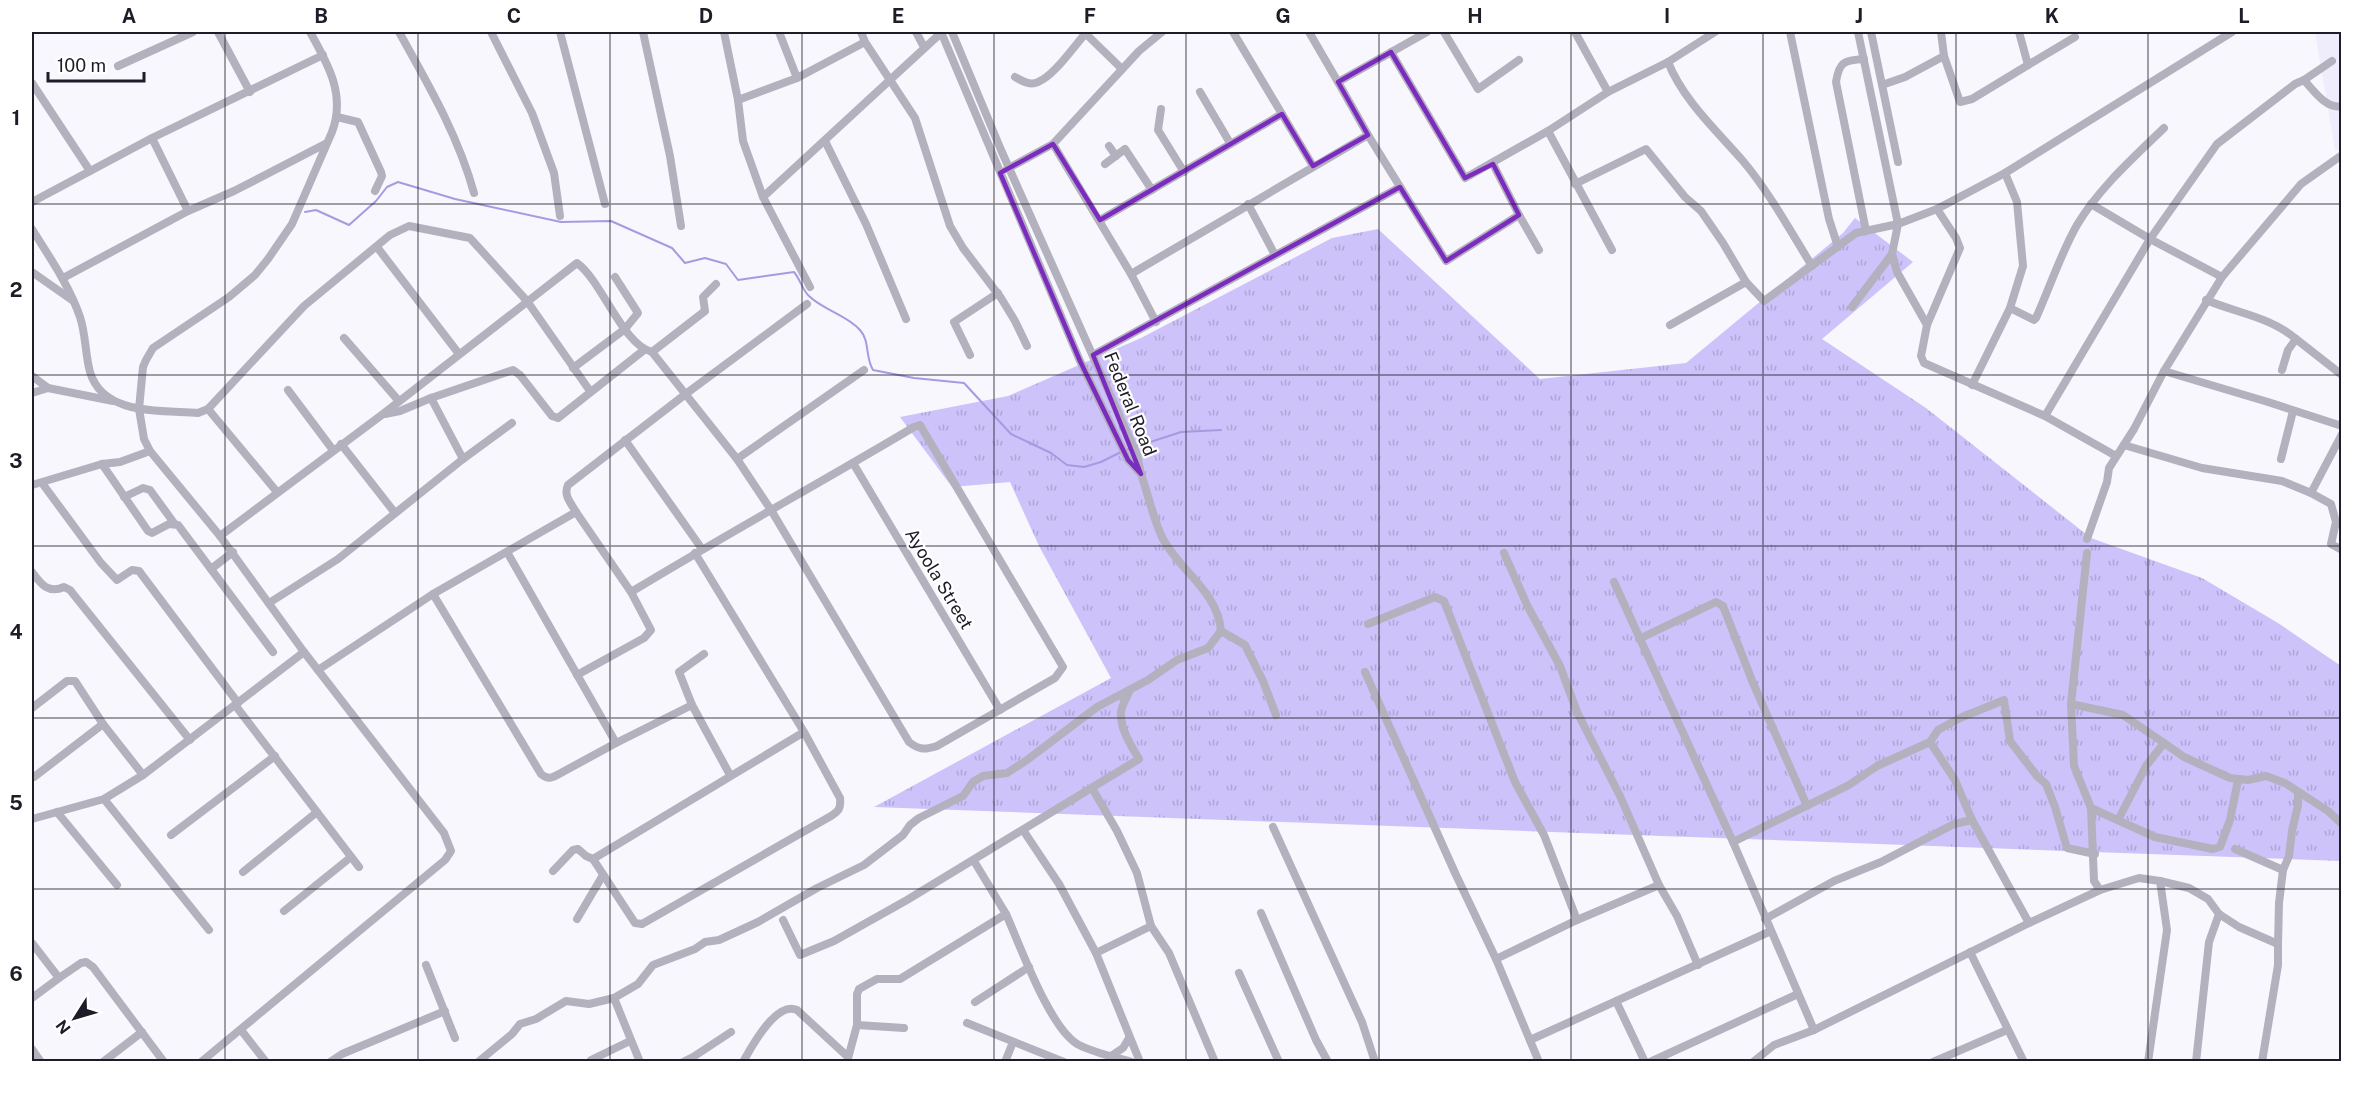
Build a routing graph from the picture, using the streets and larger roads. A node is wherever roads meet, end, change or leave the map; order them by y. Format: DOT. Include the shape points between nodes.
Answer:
graph roads {
  1 [pos="193,32"];
  2 [pos="218,32"];
  3 [pos="310,32"];
  4 [pos="399,32"];
  5 [pos="491,32"];
  6 [pos="560,32"];
  7 [pos="643,32"];
  8 [pos="724,32"];
  9 [pos="779,32"];
  10 [pos="861,32"];
  11 [pos="916,32"];
  12 [pos="941,32"];
  13 [pos="952,32"];
  14 [pos="1085,32"];
  15 [pos="1162,32"];
  16 [pos="1233,32"];
  17 [pos="1310,32"];
  18 [pos="1427,32"];
  19 [pos="1444,32"];
  20 [pos="1576,32"];
  21 [pos="1715,32"];
  22 [pos="1790,32"];
  23 [pos="1858,32"];
  24 [pos="1871,32"];
  25 [pos="1941,32"];
  26 [pos="2019,32"];
  27 [pos="2232,32"];
  28 [pos="2075,37"];
  29 [pos="865,42"];
  30 [pos="924,47"];
  31 [pos="1391,52"];
  32 [pos="323,55"];
  33 [pos="1944,56"];
  34 [pos="1864,59"];
  35 [pos="1519,60"];
  36 [pos="2332,61"];
  37 [pos="1668,62"];
  38 [pos="2028,65"];
  39 [pos="118,66"];
  40 [pos="1122,69"];
  41 [pos="1016,76"];
  42 [pos="797,78"];
  43 [pos="889,78"];
  44 [pos="2304,80"];
  45 [pos="1338,82"];
  46 [pos="32,83"];
  47 [pos="1882,85"];
  48 [pos="250,92"];
  49 [pos="1200,92"];
  50 [pos="1608,92"];
  51 [pos="738,100"];
  52 [pos="2342,106"];
  53 [pos="1161,109"];
  54 [pos="1282,114"];
  55 [pos="337,117"];
  56 [pos="2164,128"];
  57 [pos="1548,131"];
  58 [pos="1368,135"];
  59 [pos="152,138"];
  60 [pos="825,141"];
  61 [pos="1230,143"];
  62 [pos="325,144"];
  63 [pos="1053,144"];
  64 [pos="1109,146"];
  65 [pos="2342,155"];
  66 [pos="1116,156"];
  67 [pos="2334,160"];
  68 [pos="1898,162"];
  69 [pos="1105,164"];
  70 [pos="1493,164"];
  71 [pos="1313,166"];
  72 [pos="1010,168"];
  73 [pos="2342,168"];
  74 [pos="90,171"];
  75 [pos="1184,172"];
  76 [pos="2005,172"];
  77 [pos="1000,173"];
  78 [pos="1575,184"];
  79 [pos="1400,186"];
  80 [pos="1152,190"];
  81 [pos="375,191"];
  82 [pos="474,193"];
  83 [pos="763,197"];
  84 [pos="32,202"];
  85 [pos="605,204"];
  86 [pos="1248,204"];
  87 [pos="2091,204"];
  88 [pos="1937,209"];
  89 [pos="188,211"];
  90 [pos="1519,215"];
  91 [pos="560,216"];
  92 [pos="1100,220"];
  93 [pos="1898,224"];
  94 [pos="681,226"];
  95 [pos="32,229"];
  96 [pos="1866,231"];
  97 [pos="2150,239"];
  98 [pos="376,247"];
  99 [pos="1838,247"];
  100 [pos="1539,250"];
  101 [pos="1612,250"];
  102 [pos="1892,254"];
  103 [pos="1275,255"];
  104 [pos="1812,266"];
  105 [pos="32,272"];
  106 [pos="1131,274"];
  107 [pos="615,277"];
  108 [pos="2222,277"];
  109 [pos="63,278"];
  110 [pos="1746,282"];
  111 [pos="716,284"];
  112 [pos="810,287"];
  113 [pos="998,293"];
  114 [pos="73,300"];
  115 [pos="2206,300"];
  116 [pos="527,301"];
  117 [pos="807,304"];
  118 [pos="1852,307"];
  119 [pos="2010,308"];
  120 [pos="906,319"];
  121 [pos="1156,322"];
  122 [pos="1670,325"];
  123 [pos="1927,325"];
  124 [pos="625,328"];
  125 [pos="344,338"];
  126 [pos="2296,339"];
  127 [pos="1027,346"];
  128 [pos="648,351"];
  129 [pos="459,354"];
  130 [pos="970,355"];
  131 [pos="1093,355"];
  132 [pos="573,368"];
  133 [pos="864,370"];
  134 [pos="2282,370"];
  135 [pos="2164,371"];
  136 [pos="2342,375"];
  137 [pos="32,376"];
  138 [pos="1972,385"];
  139 [pos="48,388"];
  140 [pos="288,390"];
  141 [pos="590,391"];
  142 [pos="32,393"];
  143 [pos="687,393"];
  144 [pos="431,398"];
  145 [pos="398,400"];
  146 [pos="114,401"];
  147 [pos="139,409"];
  148 [pos="208,409"];
  149 [pos="2293,411"];
  150 [pos="383,414"];
  151 [pos="2045,416"];
  152 [pos="512,423"];
  153 [pos="2342,426"];
  154 [pos="2342,434"];
  155 [pos="625,440"];
  156 [pos="341,444"];
  157 [pos="2124,445"];
  158 [pos="333,450"];
  159 [pos="150,451"];
  160 [pos="2116,456"];
  161 [pos="463,459"];
  162 [pos="737,459"];
  163 [pos="2281,459"];
  164 [pos="853,463"];
  165 [pos="102,464"];
  166 [pos="1141,474"];
  167 [pos="42,483"];
  168 [pos="32,485"];
  169 [pos="277,492"];
  170 [pos="2311,494"];
  171 [pos="124,497"];
  172 [pos="771,510"];
  173 [pos="576,512"];
  174 [pos="394,513"];
  175 [pos="174,523"];
  176 [pos="220,536"];
  177 [pos="2087,539"];
  178 [pos="2342,550"];
  179 [pos="699,551"];
  180 [pos="233,552"];
  181 [pos="507,552"];
  182 [pos="1504,553"];
  183 [pos="2087,553"];
  184 [pos="211,569"];
  185 [pos="32,572"];
  186 [pos="1614,582"];
  187 [pos="631,592"];
  188 [pos="433,594"];
  189 [pos="269,603"];
  190 [pos="1368,624"];
  191 [pos="1221,631"];
  192 [pos="1639,639"];
  193 [pos="273,652"];
  194 [pos="304,652"];
  195 [pos="704,654"];
  196 [pos="318,670"];
  197 [pos="1365,672"];
  198 [pos="577,675"];
  199 [pos="1130,690"];
  200 [pos="237,704"];
  201 [pos="2071,704"];
  202 [pos="692,705"];
  203 [pos="32,708"];
  204 [pos="1000,710"];
  205 [pos="1276,715"];
  206 [pos="103,724"];
  207 [pos="804,732"];
  208 [pos="190,740"];
  209 [pos="1930,742"];
  210 [pos="616,743"];
  211 [pos="2164,743"];
  212 [pos="275,756"];
  213 [pos="143,775"];
  214 [pos="730,775"];
  215 [pos="34,777"];
  216 [pos="2238,780"];
  217 [pos="1092,788"];
  218 [pos="2298,792"];
  219 [pos="104,799"];
  220 [pos="1807,806"];
  221 [pos="2091,808"];
  222 [pos="57,812"];
  223 [pos="317,812"];
  224 [pos="32,819"];
  225 [pos="1972,820"];
  226 [pos="2118,820"];
  227 [pos="2342,824"];
  228 [pos="1273,827"];
  229 [pos="1023,830"];
  230 [pos="171,835"];
  231 [pos="1733,842"];
  232 [pos="2235,849"];
  233 [pos="2095,854"];
  234 [pos="351,857"];
  235 [pos="593,859"];
  236 [pos="974,861"];
  237 [pos="359,867"];
  238 [pos="2283,870"];
  239 [pos="553,871"];
  240 [pos="243,872"];
  241 [pos="603,875"];
  242 [pos="2160,881"];
  243 [pos="117,885"];
  244 [pos="1659,885"];
  245 [pos="2100,890"];
  246 [pos="284,911"];
  247 [pos="1261,913"];
  248 [pos="1006,914"];
  249 [pos="2219,914"];
  250 [pos="577,919"];
  251 [pos="1765,919"];
  252 [pos="783,920"];
  253 [pos="1577,920"];
  254 [pos="2029,923"];
  255 [pos="1151,926"];
  256 [pos="209,930"];
  257 [pos="1771,931"];
  258 [pos="32,943"];
  259 [pos="2278,944"];
  260 [pos="1971,952"];
  261 [pos="1096,953"];
  262 [pos="1496,959"];
  263 [pos="426,965"];
  264 [pos="1698,965"];
  265 [pos="1029,967"];
  266 [pos="1239,973"];
  267 [pos="59,978"];
  268 [pos="1798,994"];
  269 [pos="32,998"];
  270 [pos="614,998"];
  271 [pos="1616,1001"];
  272 [pos="975,1002"];
  273 [pos="445,1011"];
  274 [pos="967,1023"];
  275 [pos="857,1025"];
  276 [pos="904,1028"];
  277 [pos="241,1030"];
  278 [pos="1814,1030"];
  279 [pos="2007,1030"];
  280 [pos="142,1032"];
  281 [pos="731,1032"];
  282 [pos="455,1038"];
  283 [pos="1129,1038"];
  284 [pos="1530,1040"];
  285 [pos="630,1041"];
  286 [pos="1013,1042"];
  287 [pos="32,1049"];
  288 [pos="1111,1056"];
  289 [pos="694,1059"];
  290 [pos="848,1059"];
  291 [pos="591,1060"];
  292 [pos="41,1062"];
  293 [pos="103,1062"];
  294 [pos="164,1062"];
  295 [pos="201,1062"];
  296 [pos="266,1062"];
  297 [pos="330,1062"];
  298 [pos="478,1062"];
  299 [pos="640,1062"];
  300 [pos="683,1062"];
  301 [pos="743,1062"];
  302 [pos="1005,1062"];
  303 [pos="1064,1062"];
  304 [pos="1132,1062"];
  305 [pos="1140,1062"];
  306 [pos="1215,1062"];
  307 [pos="1279,1062"];
  308 [pos="1328,1062"];
  309 [pos="1375,1062"];
  310 [pos="1539,1062"];
  311 [pos="1645,1062"];
  312 [pos="1650,1062"];
  313 [pos="1753,1062"];
  314 [pos="1933,1062"];
  315 [pos="2024,1062"];
  316 [pos="2148,1062"];
  317 [pos="2196,1062"];
  318 [pos="2262,1062"];
  1 -- 39 [label="street"];
  2 -- 48 [label="street"];
  3 -- 32 [label="street"];
  4 -- 82 [label="street" via="465,160"];
  5 -- 91 [label="street" via="532,113 554,173"];
  6 -- 85 [label="street"];
  7 -- 94 [label="street"];
  8 -- 51 [label="street"];
  9 -- 42 [label="street"];
  10 -- 29 [label="street"];
  11 -- 30 [label="street"];
  12 -- 30 [label="street"];
  12 -- 77 [label="street, Federal Road"];
  13 -- 72 [label="street, Federal Road"];
  14 -- 40 [label="street"];
  14 -- 41 [label="street" via="1038,82 1024,82"];
  15 -- 40 [label="street"];
  16 -- 54 [label="street"];
  17 -- 45 [label="street"];
  18 -- 31 [label="street"];
  19 -- 35 [label="street" via="1478,89"];
  20 -- 50 [label="street"];
  21 -- 37 [label="street"];
  22 -- 99 [label="street"];
  23 -- 34 [label="street"];
  24 -- 47 [label="street"];
  25 -- 33 [label="street"];
  26 -- 38 [label="street"];
  27 -- 76 [label="street"];
  28 -- 38 [label="street"];
  29 -- 42 [label="street"];
  29 -- 43 [label="street"];
  30 -- 43 [label="street"];
  31 -- 45 [label="street"];
  31 -- 70 [label="street" via="1465,178"];
  32 -- 48 [label="street"];
  32 -- 55 [label="street" via="336,87"];
  33 -- 38 [label="street" via="1960,102 1972,99"];
  33 -- 47 [label="street"];
  34 -- 93 [label="street"];
  34 -- 96 [label="street" via="1848,60 1841,65 1836,82"];
  36 -- 44 [label="street"];
  37 -- 50 [label="street"];
  37 -- 104 [label="street" via="1684,91 1748,168"];
  40 -- 63 [label="street"];
  42 -- 51 [label="street"];
  43 -- 60 [label="street"];
  43 -- 113 [label="street" via="915,118 950,226"];
  44 -- 52 [label="street" via="2317,96 2333,106"];
  44 -- 97 [label="street" via="2219,142"];
  45 -- 58 [label="street"];
  46 -- 74 [label="street"];
  47 -- 68 [label="street"];
  48 -- 59 [label="street"];
  49 -- 61 [label="street"];
  50 -- 57 [label="street"];
  51 -- 83 [label="street" via="743,141"];
  53 -- 75 [label="street" via="1158,130"];
  54 -- 61 [label="street"];
  54 -- 71 [label="street"];
  55 -- 62 [label="street"];
  55 -- 81 [label="street" via="358,122 382,176"];
  56 -- 87 [label="street"];
  57 -- 70 [label="street"];
  57 -- 78 [label="street"];
  58 -- 71 [label="street"];
  58 -- 79 [label="street"];
  59 -- 74 [label="street"];
  59 -- 89 [label="street"];
  60 -- 83 [label="street"];
  60 -- 120 [label="street"];
  61 -- 75 [label="street"];
  62 -- 89 [label="street"];
  62 -- 147 [label="street" via="292,224 255,275 153,348 143,367"];
  63 -- 72 [label="street"];
  63 -- 92 [label="street"];
  64 -- 66 [label="street"];
  65 -- 67 [label="street"];
  66 -- 69 [label="street"];
  66 -- 80 [label="street" via="1125,149"];
  67 -- 73 [label="street"];
  67 -- 108 [label="street" via="2301,184"];
  70 -- 90 [label="street"];
  71 -- 86 [label="street"];
  72 -- 77 [label="street"];
  72 -- 131 [label="street, Federal Road"];
  74 -- 84 [label="street"];
  75 -- 80 [label="street"];
  76 -- 88 [label="street"];
  76 -- 119 [label="street" via="2017,202 2023,266"];
  77 -- 166 [label="street, Federal Road" via="1080,361 1128,460"];
  78 -- 101 [label="street"];
  78 -- 110 [label="street" via="1646,149 1701,211"];
  79 -- 90 [label="street" via="1446,261"];
  79 -- 103 [label="street"];
  80 -- 92 [label="street"];
  83 -- 112 [label="street"];
  86 -- 103 [label="street"];
  86 -- 106 [label="street"];
  87 -- 97 [label="street"];
  87 -- 119 [label="street" via="2077,226 2036,318"];
  88 -- 93 [label="street"];
  88 -- 123 [label="street" via="1960,248"];
  89 -- 109 [label="street"];
  90 -- 100 [label="street"];
  92 -- 106 [label="street"];
  93 -- 96 [label="street"];
  93 -- 102 [label="street"];
  95 -- 109 [label="street"];
  96 -- 99 [label="street" via="1856,233"];
  97 -- 108 [label="street"];
  97 -- 151 [label="street"];
  98 -- 116 [label="street" via="409,226 470,238"];
  98 -- 129 [label="street"];
  98 -- 148 [label="street" via="296,313"];
  99 -- 104 [label="street"];
  102 -- 118 [label="street"];
  102 -- 123 [label="street" via="1897,272"];
  103 -- 121 [label="street"];
  104 -- 110 [label="street" via="1764,301"];
  105 -- 114 [label="street"];
  106 -- 121 [label="street"];
  107 -- 124 [label="street" via="638,313"];
  108 -- 115 [label="street"];
  109 -- 114 [label="street"];
  110 -- 122 [label="street"];
  111 -- 128 [label="street" via="703,297 705,311"];
  113 -- 127 [label="street"];
  113 -- 130 [label="street" via="954,322"];
  114 -- 146 [label="street" via="85,336 90,372 98,388"];
  115 -- 126 [label="street" via="2255,316"];
  115 -- 135 [label="street"];
  116 -- 124 [label="street" via="579,264"];
  116 -- 129 [label="street"];
  116 -- 132 [label="street"];
  117 -- 143 [label="street"];
  119 -- 138 [label="street"];
  121 -- 131 [label="street"];
  123 -- 138 [label="street" via="1921,356 1924,363"];
  124 -- 128 [label="street"];
  124 -- 132 [label="street"];
  125 -- 145 [label="street"];
  126 -- 134 [label="street"];
  126 -- 136 [label="street"];
  128 -- 141 [label="street"];
  128 -- 143 [label="street"];
  129 -- 145 [label="street"];
  131 -- 166 [label="street, Federal Road" via="1137,455"];
  132 -- 141 [label="street"];
  133 -- 162 [label="street"];
  135 -- 149 [label="street"];
  135 -- 157 [label="street"];
  137 -- 139 [label="street"];
  138 -- 151 [label="street"];
  139 -- 142 [label="street"];
  139 -- 146 [label="street"];
  140 -- 158 [label="street"];
  141 -- 144 [label="street" via="555,418 513,370"];
  143 -- 155 [label="street"];
  143 -- 162 [label="street"];
  144 -- 150 [label="street"];
  144 -- 161 [label="street"];
  145 -- 150 [label="street"];
  146 -- 147 [label="street"];
  147 -- 148 [label="street" via="198,413"];
  147 -- 159 [label="street"];
  148 -- 169 [label="street"];
  149 -- 153 [label="street"];
  149 -- 163 [label="street"];
  150 -- 156 [label="street"];
  151 -- 160 [label="street"];
  152 -- 161 [label="street"];
  154 -- 170 [label="street"];
  155 -- 173 [label="street" via="568,485 566,495"];
  155 -- 179 [label="street"];
  156 -- 158 [label="street"];
  156 -- 174 [label="street"];
  157 -- 160 [label="street"];
  157 -- 170 [label="street" via="2202,468 2282,481"];
  158 -- 169 [label="street"];
  159 -- 165 [label="street"];
  159 -- 176 [label="street"];
  160 -- 177 [label="street"];
  161 -- 174 [label="street"];
  162 -- 172 [label="street"];
  164 -- 172 [label="street"];
  164 -- 204 [label="street, Ayoola Street"];
  164 -- 204 [label="street" via="917,425 924,428 1063,667 1056,678"];
  165 -- 167 [label="street"];
  165 -- 171 [label="street"];
  166 -- 191 [label="street" via="1162,537 1212,602"];
  167 -- 168 [label="street"];
  167 -- 200 [label="street" via="117,580 132,570 140,571"];
  169 -- 176 [label="street"];
  170 -- 178 [label="street" via="2331,504 2336,522 2331,543"];
  171 -- 175 [label="street" via="143,488 150,490"];
  171 -- 175 [label="street" via="148,531"];
  172 -- 179 [label="street"];
  172 -- 204 [label="street" via="909,742 927,750"];
  173 -- 181 [label="street"];
  173 -- 187 [label="street"];
  174 -- 189 [label="street" via="338,559"];
  175 -- 184 [label="street"];
  176 -- 180 [label="street"];
  179 -- 187 [label="street"];
  179 -- 207 [label="street"];
  180 -- 184 [label="street"];
  180 -- 189 [label="street"];
  181 -- 188 [label="street"];
  181 -- 198 [label="street"];
  182 -- 244 [label="street"];
  183 -- 201 [label="street"];
  184 -- 193 [label="street"];
  185 -- 208 [label="street" via="46,588 70,590"];
  186 -- 192 [label="street"];
  187 -- 198 [label="street" via="650,633"];
  188 -- 196 [label="street"];
  188 -- 210 [label="street" via="545,778 560,774"];
  189 -- 194 [label="street"];
  190 -- 253 [label="street" via="1435,597 1444,601 1515,782 1545,835"];
  191 -- 199 [label="street" via="1208,648 1177,660"];
  191 -- 205 [label="street" via="1245,645"];
  192 -- 220 [label="street" via="1716,602 1723,606"];
  192 -- 231 [label="street"];
  194 -- 196 [label="street"];
  194 -- 200 [label="street"];
  195 -- 202 [label="street" via="679,672"];
  196 -- 277 [label="street" via="444,833 451,851"];
  197 -- 262 [label="street"];
  198 -- 210 [label="street"];
  199 -- 217 [label="street" via="1120,711 1121,719 1139,759"];
  199 -- 270 [label="street" via="1097,707 1007,773 983,776 973,782 963,796 919,818 864,865 758,922 653,965 638,984"];
  200 -- 208 [label="street"];
  200 -- 212 [label="street"];
  201 -- 211 [label="street" via="2123,715"];
  201 -- 221 [label="street" via="2074,766"];
  202 -- 210 [label="street"];
  202 -- 214 [label="street"];
  203 -- 206 [label="street" via="70,680 75,681"];
  206 -- 213 [label="street"];
  206 -- 215 [label="street"];
  207 -- 214 [label="street"];
  207 -- 241 [label="street" via="840,798 838,812 642,924 635,923"];
  208 -- 213 [label="street"];
  209 -- 220 [label="street" via="1877,766"];
  209 -- 225 [label="street" via="1955,780"];
  209 -- 233 [label="street" via="1938,730 2004,700 2010,741 2046,784 2067,848"];
  211 -- 216 [label="street" via="2184,757"];
  211 -- 226 [label="street" via="2146,766"];
  212 -- 223 [label="street"];
  212 -- 230 [label="street"];
  213 -- 219 [label="street"];
  214 -- 235 [label="street"];
  216 -- 218 [label="street" via="2266,776"];
  216 -- 226 [label="street" via="2230,820 2216,849 2155,837"];
  217 -- 229 [label="street"];
  217 -- 255 [label="street" via="1137,873"];
  218 -- 227 [label="street"];
  218 -- 238 [label="street" via="2289,856"];
  219 -- 222 [label="street"];
  219 -- 256 [label="street"];
  220 -- 231 [label="street"];
  221 -- 226 [label="street"];
  221 -- 233 [label="street"];
  222 -- 224 [label="street"];
  222 -- 243 [label="street"];
  223 -- 234 [label="street"];
  223 -- 240 [label="street"];
  225 -- 251 [label="street" via="1954,824 1881,862 1833,881"];
  225 -- 254 [label="street"];
  228 -- 309 [label="street" via="1362,1022"];
  229 -- 236 [label="street"];
  229 -- 261 [label="street" via="1059,884"];
  231 -- 251 [label="street"];
  232 -- 238 [label="street"];
  233 -- 245 [label="street" via="2094,881"];
  234 -- 237 [label="street"];
  234 -- 246 [label="street"];
  235 -- 239 [label="street" via="573,850"];
  235 -- 241 [label="street"];
  236 -- 248 [label="street"];
  236 -- 252 [label="street" via="834,941 800,955"];
  238 -- 259 [label="street"];
  241 -- 250 [label="street"];
  242 -- 245 [label="street" via="2139,878"];
  242 -- 249 [label="street" via="2189,888 2208,899"];
  242 -- 316 [label="street" via="2167,930"];
  244 -- 253 [label="street"];
  244 -- 264 [label="street"];
  245 -- 254 [label="street"];
  247 -- 308 [label="street"];
  248 -- 265 [label="street"];
  248 -- 275 [label="street" via="900,979 876,978 859,989"];
  249 -- 259 [label="street"];
  249 -- 317 [label="street" via="2209,942"];
  251 -- 257 [label="street"];
  253 -- 262 [label="street"];
  254 -- 260 [label="street"];
  255 -- 261 [label="street"];
  255 -- 306 [label="street" via="1169,953"];
  257 -- 264 [label="street"];
  257 -- 268 [label="street"];
  258 -- 267 [label="street"];
  259 -- 318 [label="street"];
  260 -- 278 [label="street"];
  260 -- 279 [label="street"];
  261 -- 283 [label="street"];
  262 -- 284 [label="street"];
  263 -- 273 [label="street"];
  264 -- 271 [label="street"];
  265 -- 272 [label="street"];
  265 -- 288 [label="street" via="1060,1027 1077,1044"];
  266 -- 307 [label="street"];
  267 -- 269 [label="street"];
  267 -- 280 [label="street" via="86,962"];
  268 -- 278 [label="street"];
  268 -- 312 [label="street"];
  270 -- 285 [label="street"];
  270 -- 298 [label="street" via="589,1004 566,1001 520,1024"];
  271 -- 284 [label="street"];
  271 -- 311 [label="street"];
  273 -- 282 [label="street"];
  273 -- 297 [label="street"];
  274 -- 286 [label="street"];
  275 -- 276 [label="street"];
  275 -- 290 [label="street"];
  277 -- 295 [label="street"];
  277 -- 296 [label="street"];
  278 -- 313 [label="street" via="1774,1045"];
  279 -- 314 [label="street"];
  279 -- 315 [label="street"];
  280 -- 293 [label="street"];
  280 -- 294 [label="street"];
  281 -- 289 [label="street"];
  283 -- 288 [label="street"];
  283 -- 305 [label="street"];
  284 -- 310 [label="street"];
  285 -- 291 [label="street"];
  285 -- 299 [label="street"];
  286 -- 302 [label="street"];
  286 -- 303 [label="street"];
  287 -- 292 [label="street"];
  288 -- 304 [label="street"];
  289 -- 300 [label="street"];
  290 -- 301 [label="street" via="792,1008 785,1009 766,1027"];
}
